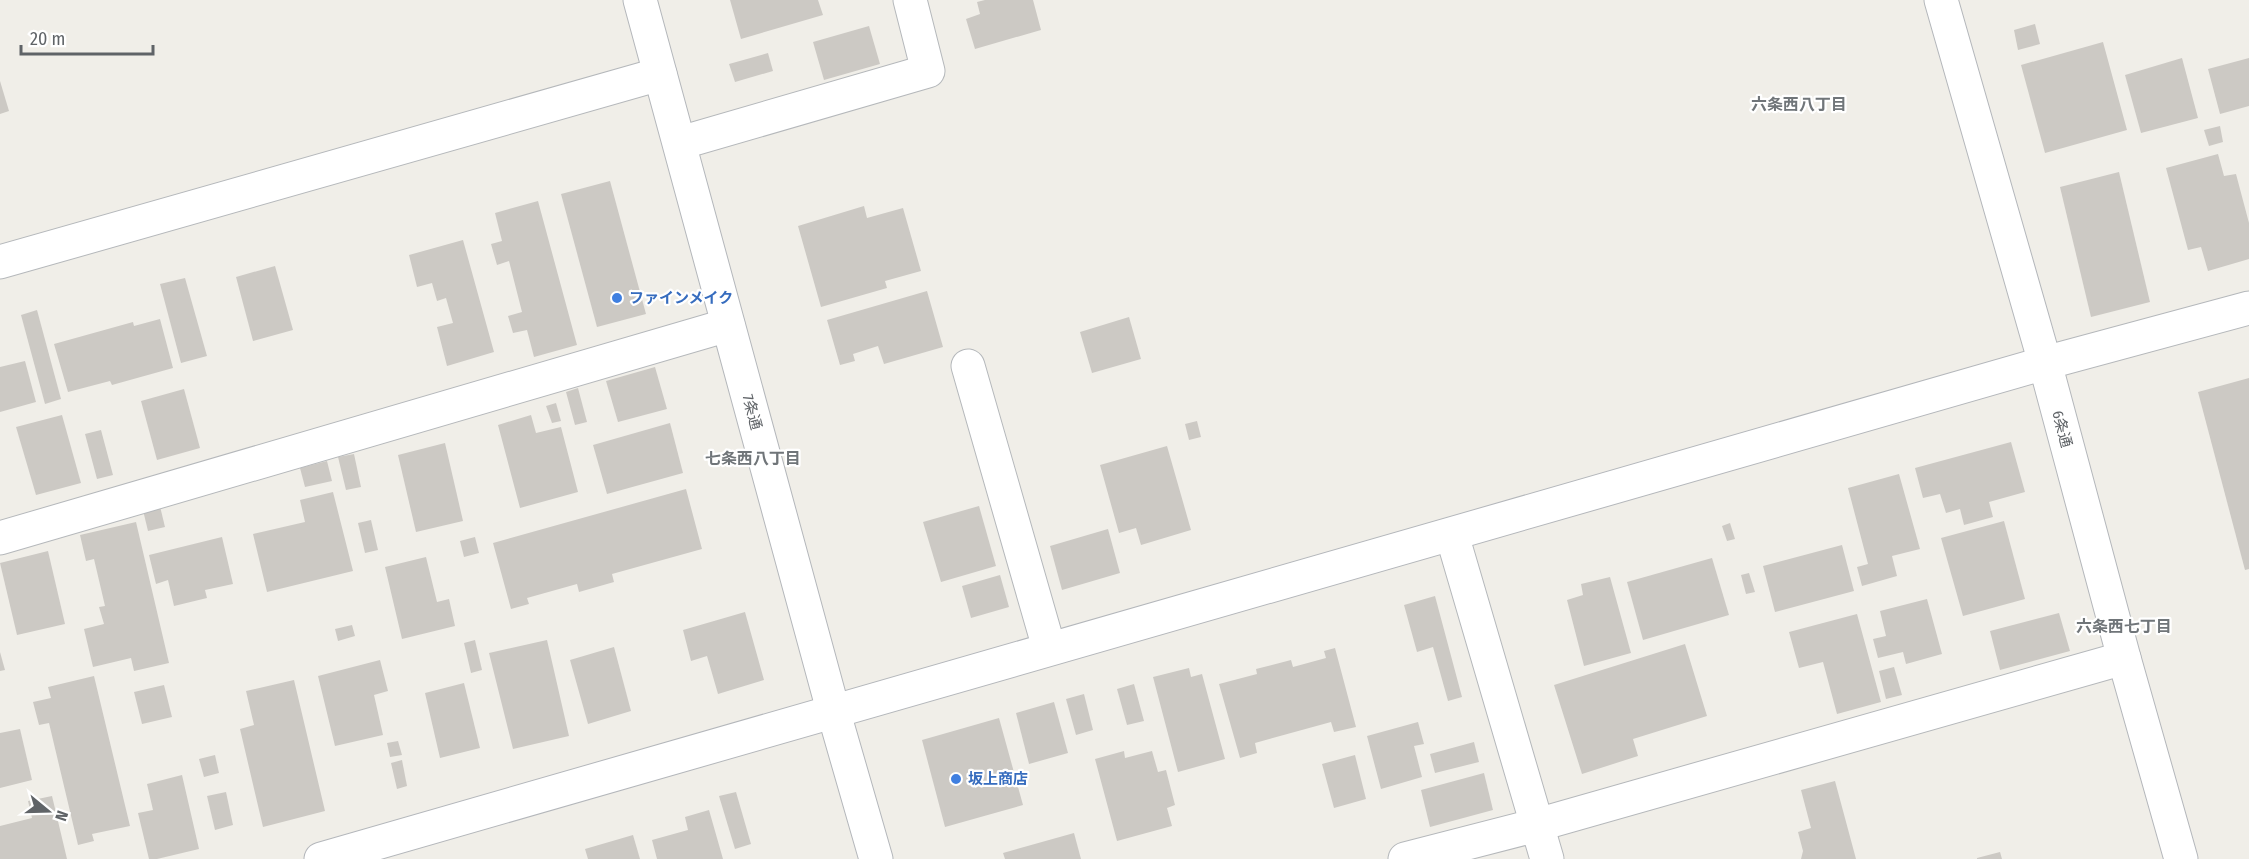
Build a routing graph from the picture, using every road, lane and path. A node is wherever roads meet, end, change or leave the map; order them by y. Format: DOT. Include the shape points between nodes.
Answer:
graph roads {
  1 [pos="640,0"];
  2 [pos="910,0"];
  3 [pos="1941,0"];
  4 [pos="660,74"];
  5 [pos="680,142"];
  6 [pos="0,262"];
  7 [pos="2249,308"];
  8 [pos="728,325"];
  9 [pos="2044,363"];
  10 [pos="968,366"];
  11 [pos="1452,535"];
  12 [pos="0,538"];
  13 [pos="1049,648"];
  14 [pos="2124,658"];
  15 [pos="833,710"];
  16 [pos="1537,825"];
  17 [pos="321,859"];
  18 [pos="876,859"];
  19 [pos="1405,859"];
  20 [pos="1547,859"];
  21 [pos="2181,859"];
  1 -- 4 [label="street, 7条通"];
  2 -- 5 [label="street" via="928,71"];
  3 -- 9 [label="street, 6条通"];
  4 -- 5 [label="street, 7条通"];
  4 -- 6 [label="street"];
  5 -- 8 [label="street, 7条通"];
  7 -- 9 [label="street"];
  8 -- 12 [label="street"];
  8 -- 15 [label="street, 7条通"];
  9 -- 11 [label="street"];
  9 -- 14 [label="street, 6条通"];
  10 -- 13 [label="street"];
  11 -- 13 [label="street"];
  11 -- 16 [label="street"];
  13 -- 15 [label="street"];
  14 -- 16 [label="street"];
  14 -- 21 [label="street, 6条通"];
  15 -- 17 [label="street"];
  15 -- 18 [label="street, 7条通"];
  16 -- 19 [label="street"];
  16 -- 20 [label="street"];
}
